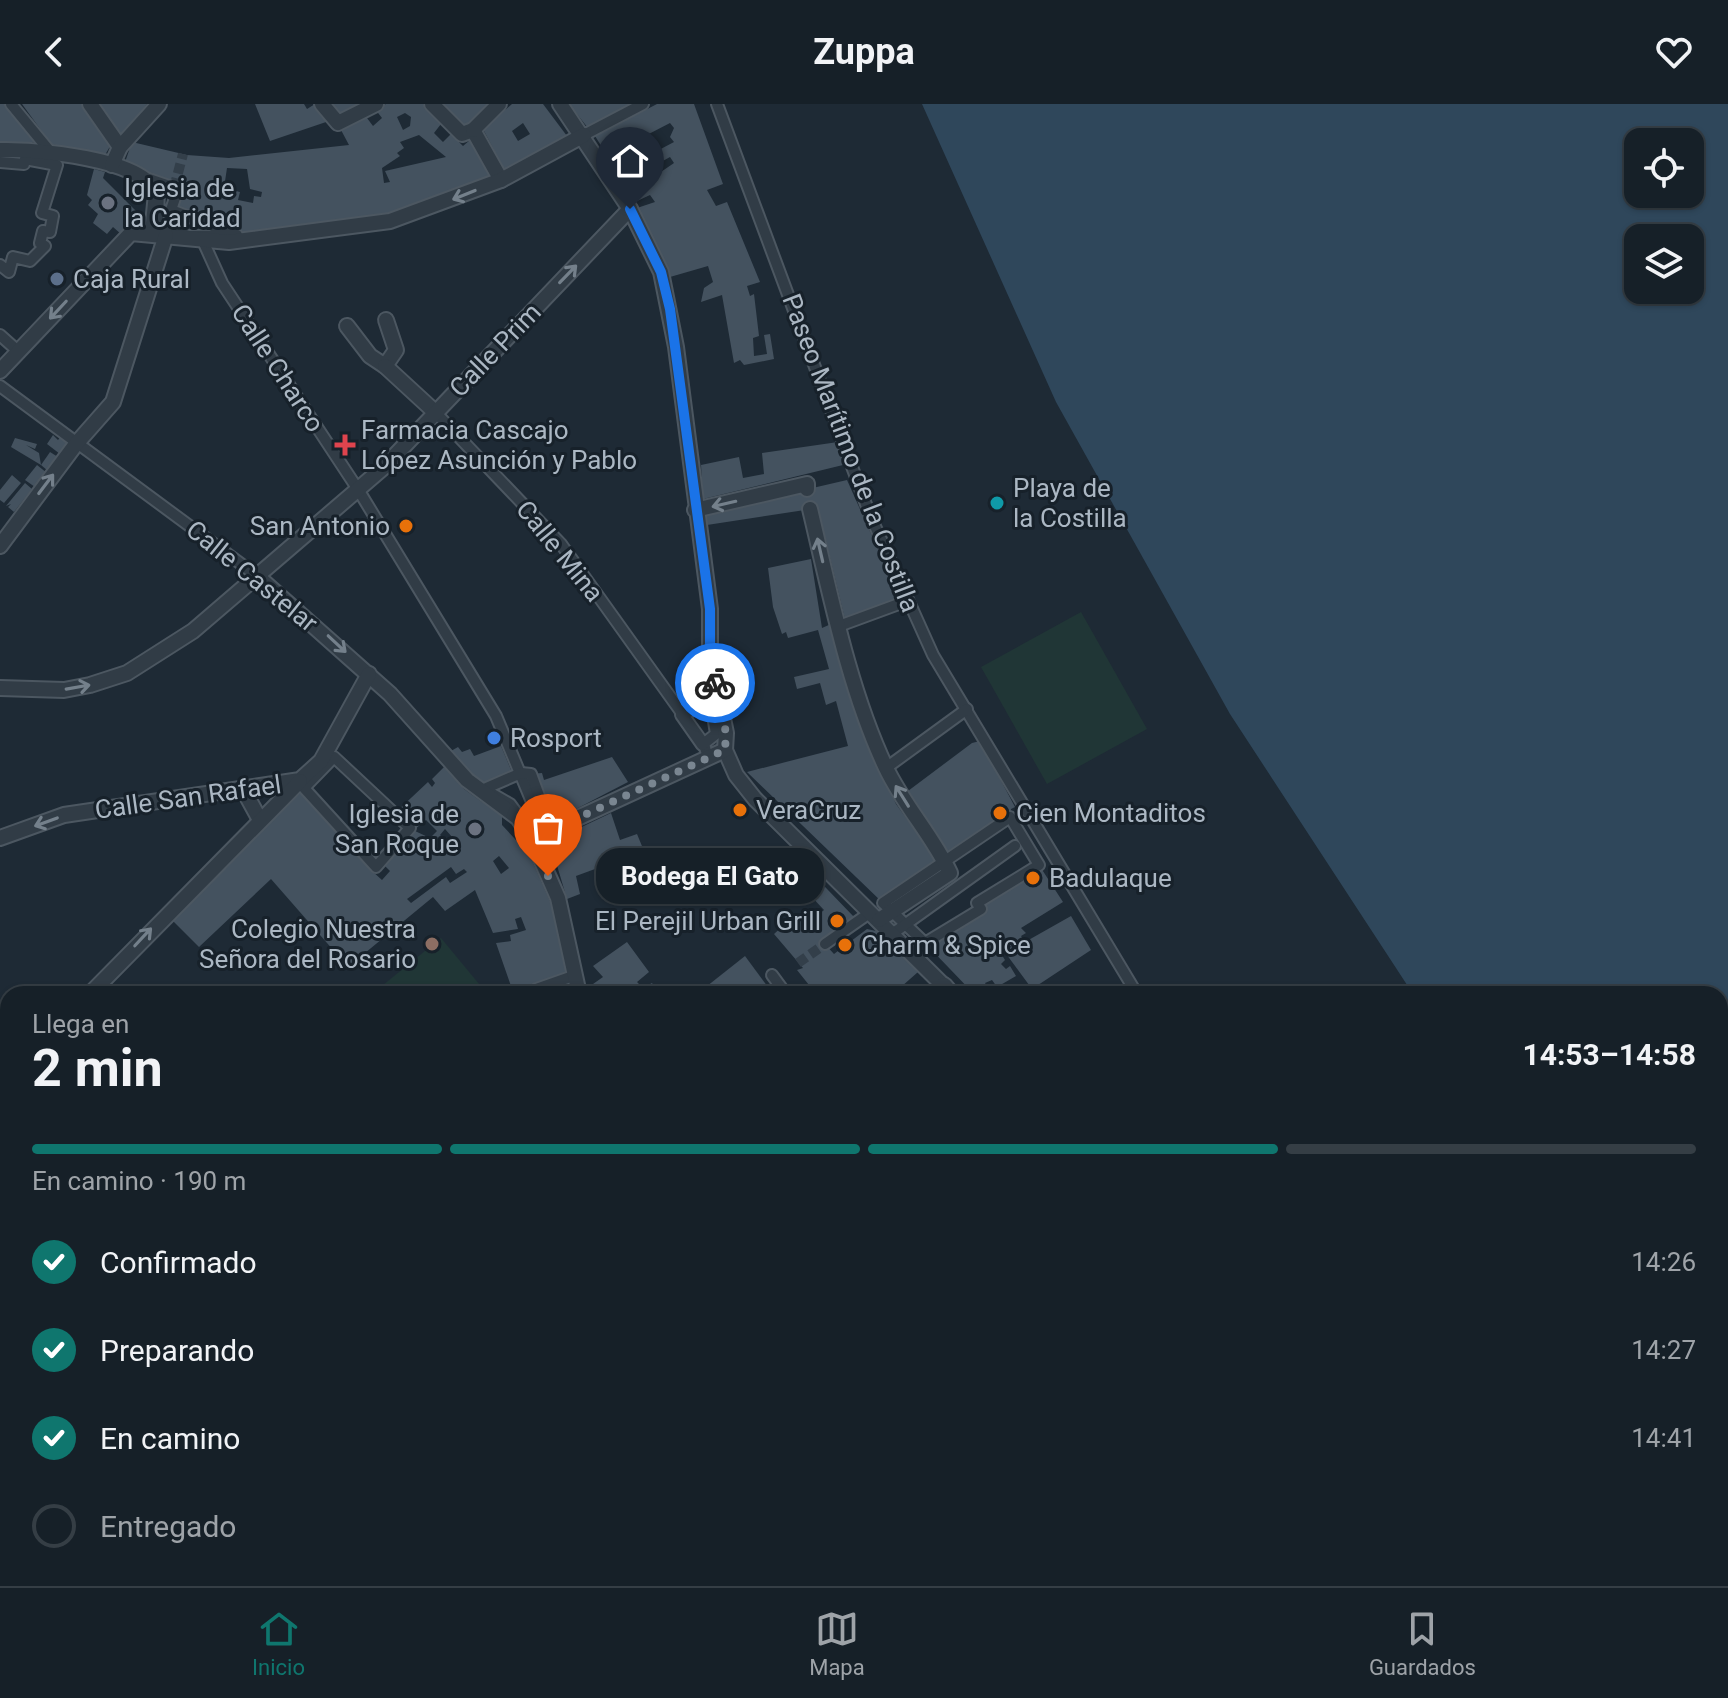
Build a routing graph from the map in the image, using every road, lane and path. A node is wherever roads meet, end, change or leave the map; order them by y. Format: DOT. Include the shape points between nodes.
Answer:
graph roads {
  1 [pos="11,104"];
  2 [pos="90,104"];
  3 [pos="159,104"];
  4 [pos="322,104"];
  5 [pos="376,104"];
  6 [pos="432,104"];
  7 [pos="499,104"];
  8 [pos="560,104"];
  9 [pos="643,104"];
  10 [pos="717,104"];
  11 [pos="473,130"];
  12 [pos="584,135"];
  13 [pos="120,147"];
  14 [pos="48,149"];
  15 [pos="0,150"];
  16 [pos="0,162"];
  17 [pos="112,165"];
  18 [pos="501,180"];
  19 [pos="157,188"];
  20 [pos="630,209"];
  21 [pos="159,234"];
  22 [pos="228,239"];
  23 [pos="203,241"];
  24 [pos="0,265"];
  25 [pos="386,320"];
  26 [pos="347,326"];
  27 [pos="0,335"];
  28 [pos="19,352"];
  29 [pos="385,366"];
  30 [pos="0,371"];
  31 [pos="0,386"];
  32 [pos="435,412"];
  33 [pos="76,444"];
  34 [pos="809,485"];
  35 [pos="359,491"];
  36 [pos="810,509"];
  37 [pos="695,510"];
  38 [pos="0,546"];
  39 [pos="256,575"];
  40 [pos="907,601"];
  41 [pos="839,626"];
  42 [pos="369,674"];
  43 [pos="0,688"];
  44 [pos="967,709"];
  45 [pos="682,714"];
  46 [pos="725,750"];
  47 [pos="706,751"];
  48 [pos="886,768"];
  49 [pos="522,775"];
  50 [pos="302,784"];
  51 [pos="243,789"];
  52 [pos="485,792"];
  53 [pos="260,820"];
  54 [pos="540,834"];
  55 [pos="0,838"];
  56 [pos="1015,846"];
  57 [pos="944,861"];
  58 [pos="880,914"];
  59 [pos="905,925"];
  60 [pos="892,934"];
  61 [pos="825,944"];
  62 [pos="576,975"];
  63 [pos="772,975"];
  64 [pos="98,986"];
  65 [pos="545,986"];
  66 [pos="578,986"];
  67 [pos="780,986"];
  68 [pos="939,986"];
  69 [pos="1132,986"];
  1 -- 14 [label="street"];
  2 -- 13 [label="street"];
  3 -- 13 [label="street"];
  4 -- 5 [label="street" via="338,123"];
  6 -- 11 [label="street" via="462,134"];
  7 -- 11 [label="street"];
  8 -- 12 [label="street"];
  9 -- 12 [label="street"];
  10 -- 40 [label="street, Paseo Marítimo de la Costilla"];
  11 -- 18 [label="street"];
  12 -- 18 [label="street"];
  12 -- 20 [label="street"];
  13 -- 17 [label="street"];
  14 -- 15 [label="street"];
  14 -- 17 [label="street"];
  16 -- 24 [label="street" via="24,164 25,159 34,159 57,165 42,213 53,216 50,232 43,231 40,243 45,246 30,261 13,257 9,272"];
  17 -- 19 [label="street"];
  18 -- 22 [label="street, one-way" via="390,221"];
  19 -- 21 [label="street"];
  19 -- 22 [label="street" via="161,227"];
  19 -- 22 [label="street" via="149,179 178,189 171,210 237,235"];
  32 -- 20 [label="street, Calle Prim, one-way"];
  20 -- 37 [label="street" via="661,272 670,309"];
  21 -- 23 [label="street"];
  21 -- 28 [label="street, one-way" via="131,233"];
  21 -- 33 [label="street" via="113,402"];
  22 -- 23 [label="street"];
  23 -- 35 [label="street, Calle Charco" via="222,283"];
  25 -- 29 [label="street" via="396,350"];
  26 -- 29 [label="street, Calle Mina"];
  27 -- 28 [label="street"];
  28 -- 30 [label="street"];
  29 -- 32 [label="street, Calle Mina"];
  31 -- 33 [label="street, Calle Castelar"];
  32 -- 35 [label="street, Calle Prim"];
  32 -- 45 [label="street, Calle Mina" via="561,544"];
  38 -- 33 [label="street, one-way"];
  33 -- 39 [label="street, Calle Castelar"];
  34 -- 37 [label="street, one-way"];
  35 -- 39 [label="street, Calle Prim"];
  35 -- 49 [label="street, Calle Charco" via="496,716"];
  41 -- 36 [label="street, one-way"];
  37 -- 46 [label="street"];
  39 -- 42 [label="street, Calle Castelar, one-way"];
  43 -- 39 [label="street, Calle Prim, one-way" via="64,690 127,673 193,631"];
  40 -- 41 [label="street"];
  40 -- 44 [label="street, Paseo Marítimo de la Costilla"];
  41 -- 48 [label="street"];
  42 -- 50 [label="street, Calle San Rafael" via="321,761"];
  42 -- 52 [label="street, Calle Castelar" via="467,780"];
  44 -- 48 [label="street"];
  44 -- 69 [label="street, Paseo Marítimo de la Costilla"];
  45 -- 47 [label="street, Calle Mina"];
  45 -- 47 [label="street" via="711,703 716,734"];
  46 -- 47 [label="street"];
  46 -- 58 [label="street" via="755,799"];
  47 -- 54 [label="street"];
  57 -- 48 [label="street, one-way"];
  49 -- 52 [label="street"];
  49 -- 54 [label="street, Calle Charco" via="531,774 549,823"];
  50 -- 50 [label="street" via="376,867 410,828 334,757"];
  50 -- 51 [label="street, Calle San Rafael"];
  50 -- 53 [label="street"];
  51 -- 53 [label="street"];
  51 -- 55 [label="street, Calle San Rafael, one-way" via="64,815"];
  52 -- 54 [label="street, Calle Castelar"];
  64 -- 53 [label="street, one-way"];
  54 -- 62 [label="street, Calle Castelar"];
  56 -- 59 [label="street"];
  57 -- 58 [label="street" via="950,873"];
  57 -- 59 [label="street" via="1010,817 1039,865 925,943"];
  58 -- 59 [label="street"];
  58 -- 60 [label="street"];
  58 -- 61 [label="street"];
  59 -- 60 [label="street"];
  60 -- 68 [label="street"];
  62 -- 65 [label="street"];
  62 -- 66 [label="street, Calle Castelar"];
  63 -- 67 [label="street"];
}
